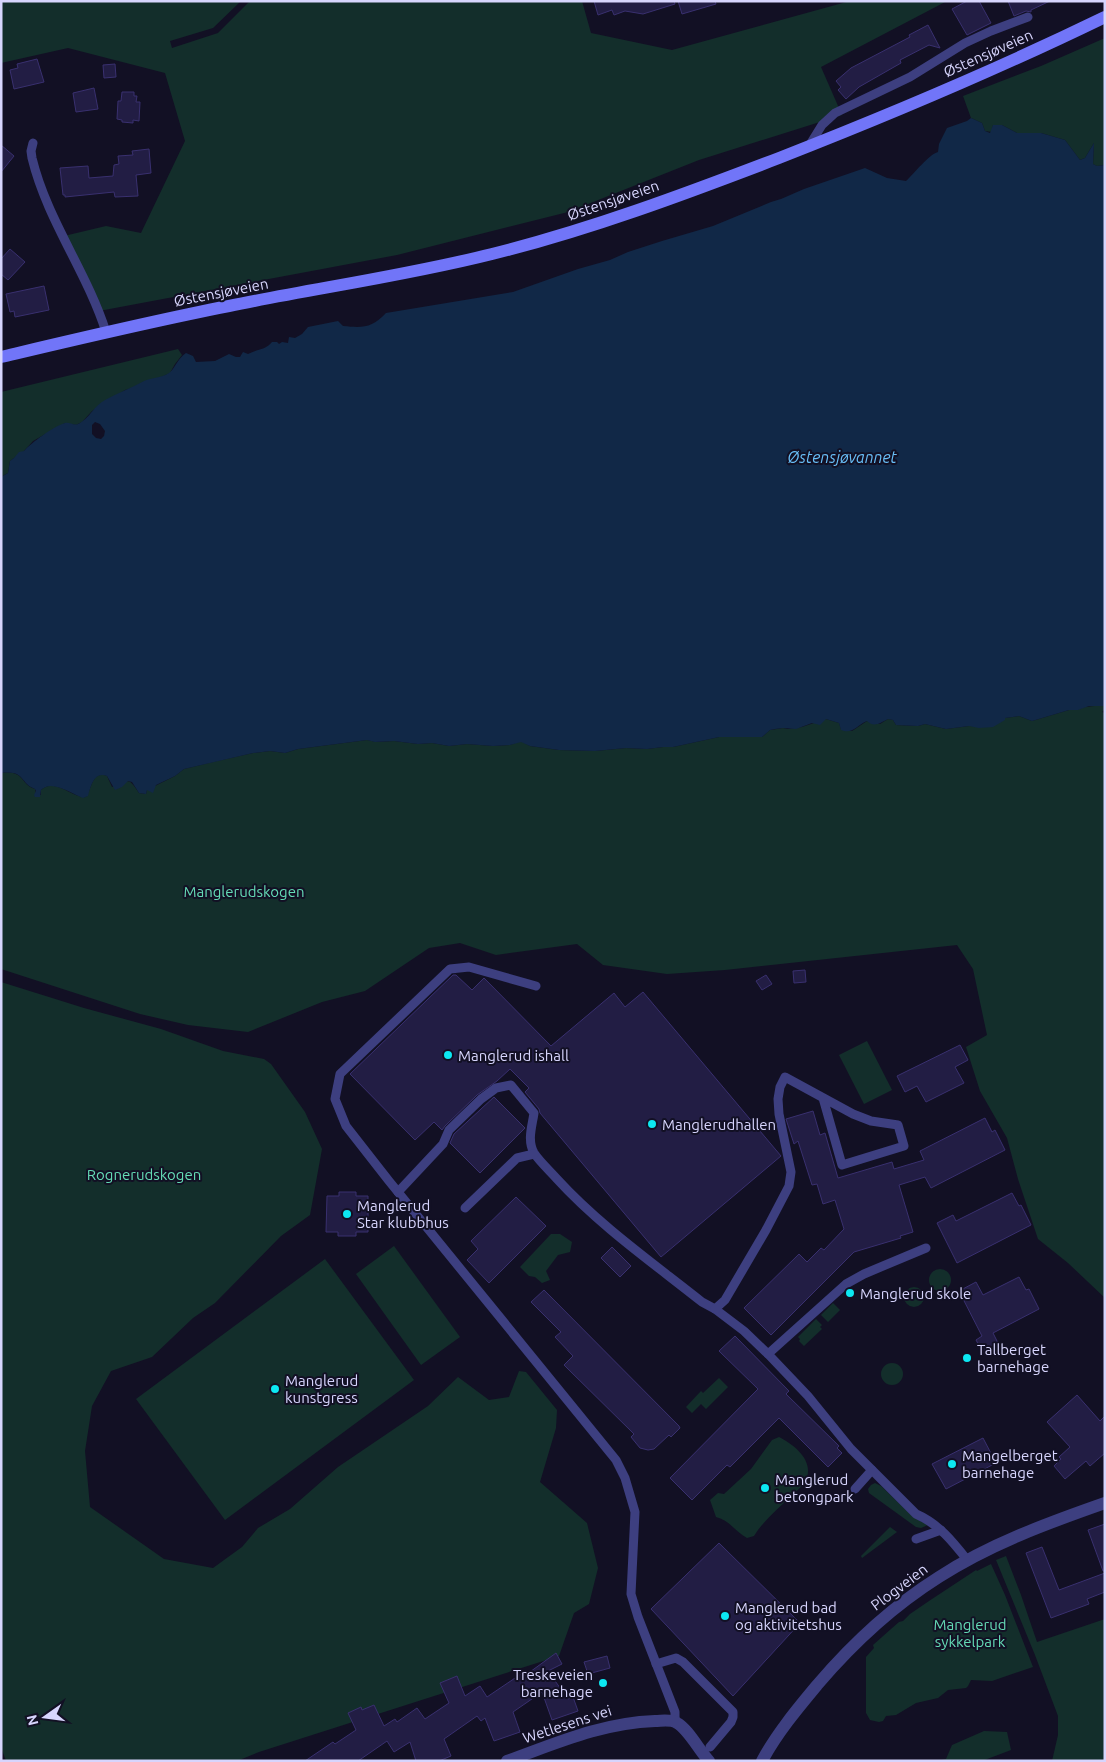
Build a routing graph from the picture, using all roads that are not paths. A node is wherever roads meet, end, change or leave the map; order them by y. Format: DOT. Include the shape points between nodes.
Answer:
graph roads {
  1 [pos="1028,17"];
  2 [pos="1105,17"];
  3 [pos="33,143"];
  4 [pos="809,146"];
  5 [pos="106,332"];
  6 [pos="1,357"];
  7 [pos="536,986"];
  8 [pos="823,1098"];
  9 [pos="534,1154"];
  10 [pos="398,1192"];
  11 [pos="464,1208"];
  12 [pos="926,1248"];
  13 [pos="714,1309"];
  14 [pos="768,1354"];
  15 [pos="872,1470"];
  16 [pos="855,1489"];
  17 [pos="1105,1503"];
  18 [pos="941,1530"];
  19 [pos="916,1539"];
  20 [pos="968,1561"];
  21 [pos="656,1664"];
  22 [pos="675,1721"];
  23 [pos="710,1747"];
  24 [pos="508,1761"];
  25 [pos="709,1761"];
  26 [pos="762,1761"];
  1 -- 4 [label="lane" via="965,43 910,77 841,110 822,125"];
  2 -- 4 [label="main road, Østensjøveien" via="963,82"];
  3 -- 5 [label="lane" via="32,158 47,205"];
  4 -- 5 [label="main road, Østensjøveien" via="589,226 490,255"];
  5 -- 6 [label="main road, Østensjøveien"];
  7 -- 10 [label="lane" via="469,967 450,969 340,1074 335,1099 346,1126"];
  8 -- 8 [label="lane" via="871,1121 898,1125 904,1146 842,1165"];
  8 -- 13 [label="lane" via="785,1077 782,1082 778,1107 791,1172 789,1186 725,1300"];
  9 -- 10 [label="lane" via="530,1135 534,1113 510,1085 496,1088 448,1130 443,1144"];
  9 -- 11 [label="lane" via="517,1158"];
  9 -- 13 [label="lane" via="588,1210"];
  10 -- 21 [label="lane" via="616,1460 625,1478 634,1512 631,1594"];
  12 -- 14 [label="lane" via="846,1284"];
  13 -- 14 [label="lane"];
  14 -- 15 [label="lane"];
  15 -- 16 [label="lane"];
  15 -- 18 [label="lane" via="916,1514"];
  17 -- 20 [label="street, Plogveien" via="1018,1536"];
  18 -- 19 [label="lane"];
  18 -- 20 [label="lane"];
  20 -- 26 [label="street, Plogveien" via="939,1577 856,1641 805,1699"];
  21 -- 22 [label="lane" via="675,1712"];
  21 -- 23 [label="lane" via="676,1658 683,1662 733,1712 730,1722"];
  22 -- 24 [label="street, Wetlesens vei" via="611,1725"];
  22 -- 25 [label="street"];
}
